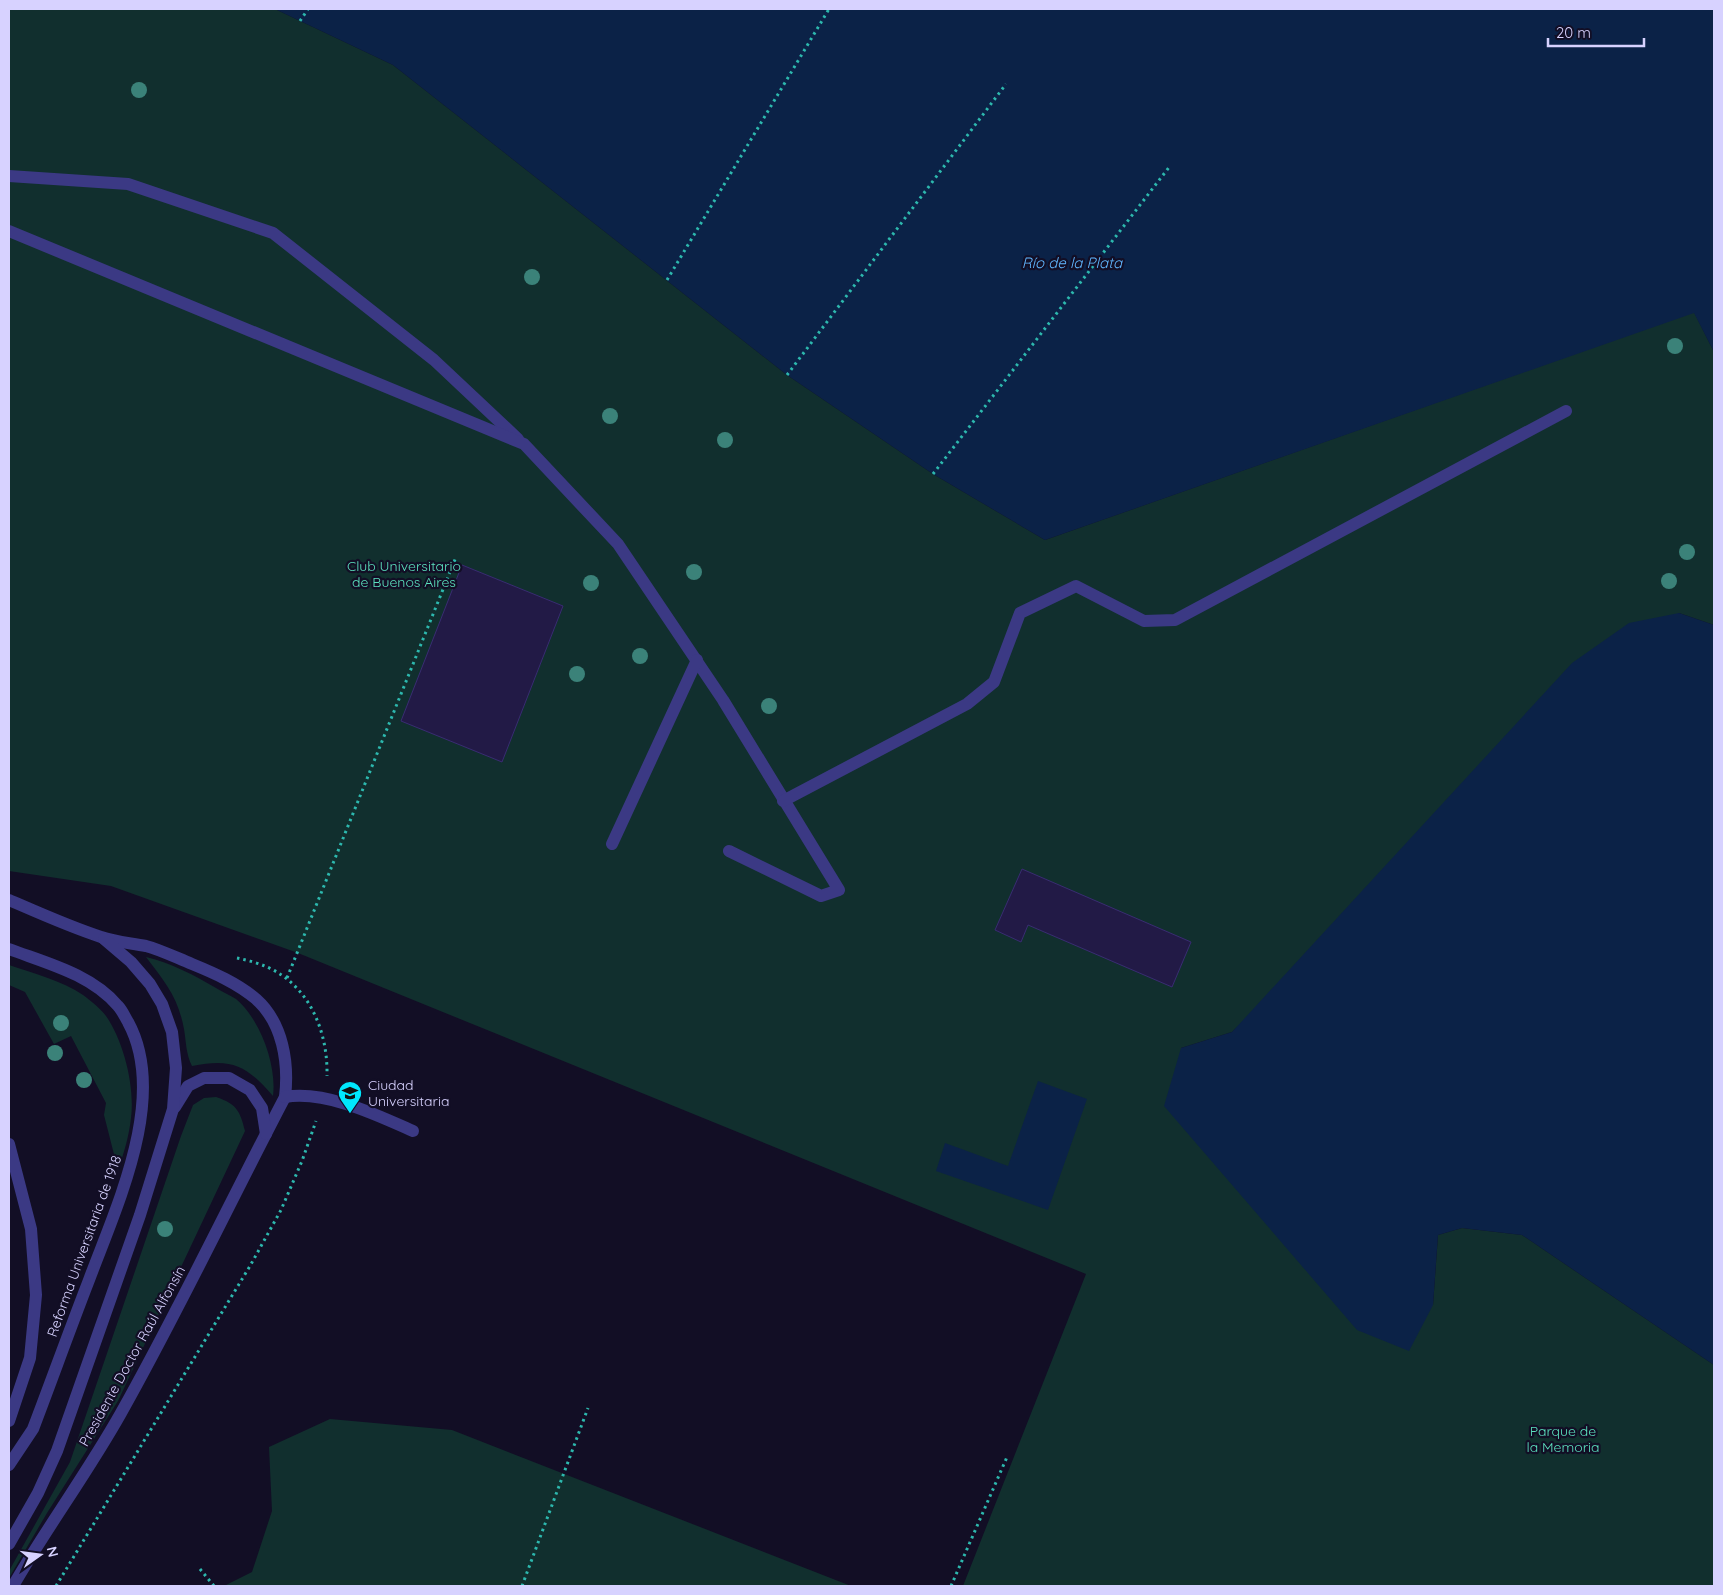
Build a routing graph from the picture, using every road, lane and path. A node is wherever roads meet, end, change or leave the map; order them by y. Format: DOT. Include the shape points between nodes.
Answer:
graph roads {
  1 [pos="308,9"];
  2 [pos="829,9"];
  3 [pos="300,21"];
  4 [pos="1006,84"];
  5 [pos="1170,166"];
  6 [pos="9,176"];
  7 [pos="9,231"];
  8 [pos="667,280"];
  9 [pos="787,375"];
  10 [pos="1566,411"];
  11 [pos="524,444"];
  12 [pos="933,474"];
  13 [pos="456,557"];
  14 [pos="697,660"];
  15 [pos="783,801"];
  16 [pos="612,844"];
  17 [pos="729,852"];
  18 [pos="9,900"];
  19 [pos="102,938"];
  20 [pos="9,948"];
  21 [pos="230,955"];
  22 [pos="287,978"];
  23 [pos="326,1082"];
  24 [pos="285,1097"];
  25 [pos="173,1109"];
  26 [pos="316,1119"];
  27 [pos="413,1131"];
  28 [pos="266,1134"];
  29 [pos="9,1144"];
  30 [pos="588,1408"];
  31 [pos="9,1421"];
  32 [pos="1007,1457"];
  33 [pos="9,1465"];
  34 [pos="9,1544"];
  35 [pos="200,1569"];
  36 [pos="13,1586"];
  37 [pos="56,1586"];
  38 [pos="214,1586"];
  39 [pos="522,1586"];
  40 [pos="951,1586"];
  1 -- 3 [label="path"];
  2 -- 8 [label="path"];
  4 -- 9 [label="path"];
  5 -- 12 [label="path"];
  6 -- 11 [label="lane" via="128,184 273,233 434,360"];
  7 -- 11 [label="lane"];
  10 -- 15 [label="lane" via="1175,620 1144,621 1076,586 1020,612 994,682 967,704"];
  11 -- 14 [label="lane" via="618,544"];
  13 -- 22 [label="path"];
  14 -- 15 [label="lane"];
  14 -- 16 [label="lane"];
  15 -- 17 [label="lane" via="838,890 821,896"];
  18 -- 19 [label="lane"];
  19 -- 24 [label="lane, Presidente Doctor Raúl Alfonsín" via="148,946 211,972 257,1000 280,1035 288,1077"];
  19 -- 25 [label="lane, Presidente Doctor Raúl Alfonsín" via="131,962 162,1004 172,1032 176,1068"];
  20 -- 33 [label="lane, Reforma Universitaria de 1918" via="83,978 119,1007 132,1030 140,1055 144,1088 127,1177 33,1429"];
  21 -- 22 [label="path" via="267,966"];
  22 -- 23 [label="path" via="310,1004 319,1024 325,1047"];
  24 -- 27 [label="lane" via="300,1094 356,1106"];
  24 -- 28 [label="lane, Presidente Doctor Raúl Alfonsín"];
  25 -- 28 [label="lane, Presidente Doctor Raúl Alfonsín" via="188,1086 204,1078 229,1078 250,1090 262,1108"];
  25 -- 34 [label="lane, Presidente Doctor Raúl Alfonsín" via="140,1216 57,1451"];
  26 -- 37 [label="path" via="281,1210 219,1319"];
  28 -- 36 [label="lane, Presidente Doctor Raúl Alfonsín" via="125,1407"];
  29 -- 31 [label="lane, Reforma Universitaria de 1918" via="30,1229 36,1295 30,1358"];
  30 -- 39 [label="path"];
  32 -- 40 [label="path"];
  35 -- 38 [label="path"];
}
